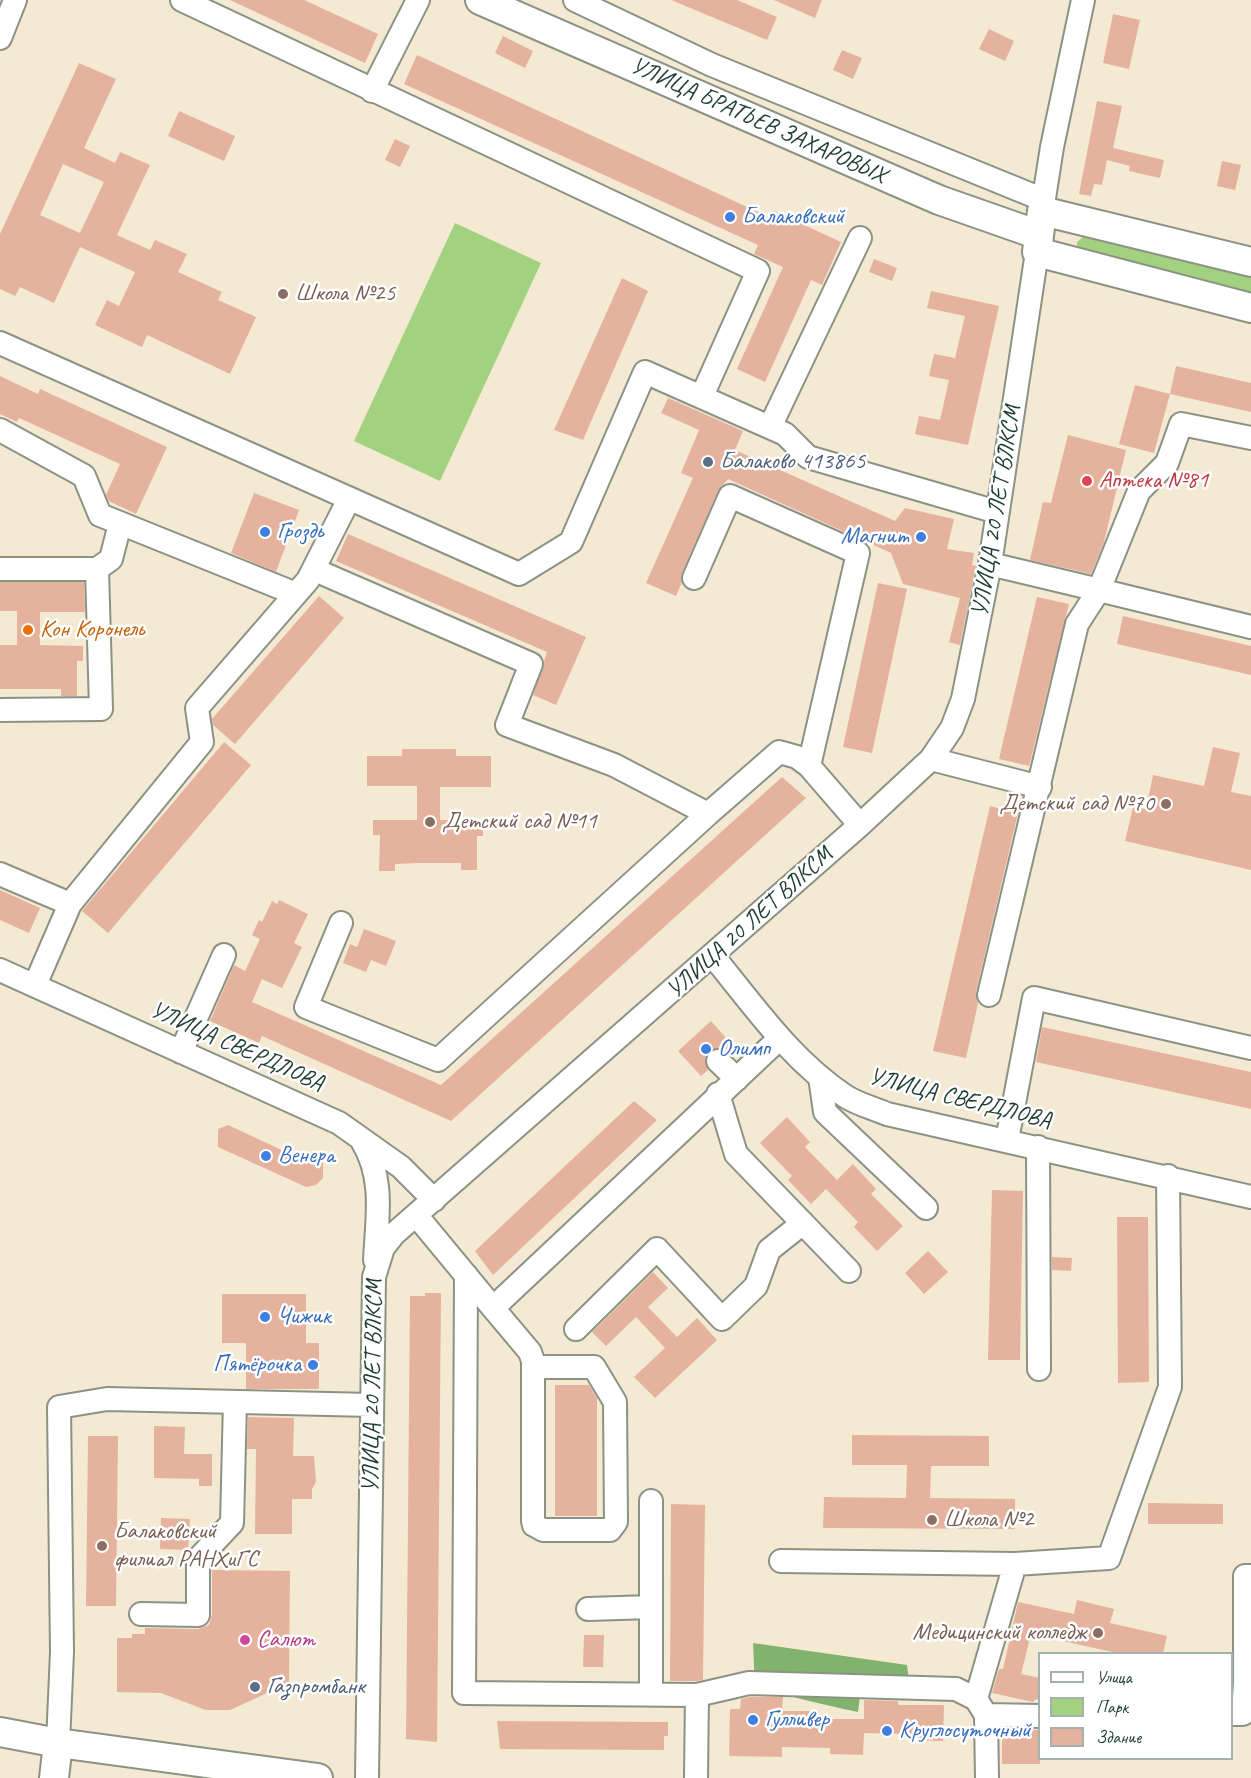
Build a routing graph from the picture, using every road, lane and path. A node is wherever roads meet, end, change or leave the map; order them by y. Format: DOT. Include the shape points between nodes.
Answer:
graph roads {
  1 [pos="15,0"];
  2 [pos="182,0"];
  3 [pos="418,0"];
  4 [pos="480,0"];
  5 [pos="575,0"];
  6 [pos="1083,0"];
  7 [pos="517,7"];
  8 [pos="0,38"];
  9 [pos="372,91"];
  10 [pos="1040,225"];
  11 [pos="860,238"];
  12 [pos="1251,262"];
  13 [pos="1251,308"];
  14 [pos="0,343"];
  15 [pos="702,396"];
  16 [pos="770,427"];
  17 [pos="0,430"];
  18 [pos="1251,438"];
  19 [pos="349,499"];
  20 [pos="997,512"];
  21 [pos="120,524"];
  22 [pos="990,564"];
  23 [pos="0,569"];
  24 [pos="97,569"];
  25 [pos="315,570"];
  26 [pos="694,578"];
  27 [pos="1099,590"];
  28 [pos="296,594"];
  29 [pos="1251,627"];
  30 [pos="0,710"];
  31 [pos="932,759"];
  32 [pos="809,766"];
  33 [pos="1040,787"];
  34 [pos="708,814"];
  35 [pos="860,825"];
  36 [pos="0,874"];
  37 [pos="70,904"];
  38 [pos="341,923"];
  39 [pos="224,955"];
  40 [pos="713,956"];
  41 [pos="0,970"];
  42 [pos="35,985"];
  43 [pos="989,995"];
  44 [pos="780,1038"];
  45 [pos="1251,1048"];
  46 [pos="181,1052"];
  47 [pos="718,1061"];
  48 [pos="820,1077"];
  49 [pos="736,1079"];
  50 [pos="718,1094"];
  51 [pos="359,1135"];
  52 [pos="1007,1140"];
  53 [pos="1038,1147"];
  54 [pos="1168,1176"];
  55 [pos="1251,1197"];
  56 [pos="434,1200"];
  57 [pos="926,1208"];
  58 [pos="416,1215"];
  59 [pos="803,1223"];
  60 [pos="849,1271"];
  61 [pos="466,1275"];
  62 [pos="374,1277"];
  63 [pos="493,1308"];
  64 [pos="576,1329"];
  65 [pos="533,1367"];
  66 [pos="1039,1369"];
  67 [pos="235,1402"];
  68 [pos="372,1405"];
  69 [pos="651,1501"];
  70 [pos="781,1561"];
  71 [pos="1015,1564"];
  72 [pos="1251,1576"];
  73 [pos="651,1606"];
  74 [pos="588,1609"];
  75 [pos="141,1614"];
  76 [pos="1248,1683"];
  77 [pos="651,1694"];
  78 [pos="697,1695"];
  79 [pos="981,1707"];
  80 [pos="1233,1714"];
  81 [pos="1038,1716"];
  82 [pos="0,1732"];
  83 [pos="58,1743"];
  84 [pos="54,1778"];
  85 [pos="318,1778"];
  86 [pos="367,1778"];
  87 [pos="696,1778"];
  88 [pos="987,1778"];
  1 -- 8 [label="street"];
  2 -- 9 [label="street"];
  3 -- 9 [label="street"];
  4 -- 7 [label="main road, УЛИЦА БРАТЬЕВ ЗАХАРОВЫХ"];
  5 -- 10 [label="street"];
  6 -- 10 [label="street, УЛИЦА 20 ЛЕТ ВЛКСМ"];
  7 -- 10 [label="main road, УЛИЦА БРАТЬЕВ ЗАХАРОВЫХ" via="939,200"];
  9 -- 15 [label="street" via="758,271"];
  10 -- 12 [label="main road, УЛИЦА БРАТЬЕВ ЗАХАРОВЫХ"];
  10 -- 13 [label="main road, УЛИЦА БРАТЬЕВ ЗАХАРОВЫХ"];
  10 -- 20 [label="street, УЛИЦА 20 ЛЕТ ВЛКСМ"];
  11 -- 16 [label="street"];
  14 -- 19 [label="street"];
  15 -- 16 [label="street"];
  15 -- 19 [label="street" via="645,372 571,542 519,574"];
  16 -- 20 [label="street" via="785,434 808,457"];
  17 -- 21 [label="street" via="84,476 100,515"];
  18 -- 27 [label="street" via="1181,424 1167,463 1139,491"];
  19 -- 25 [label="street"];
  20 -- 22 [label="street, УЛИЦА 20 ЛЕТ ВЛКСМ"];
  21 -- 24 [label="street" via="111,560"];
  21 -- 28 [label="street"];
  22 -- 27 [label="street"];
  22 -- 31 [label="street, УЛИЦА 20 ЛЕТ ВЛКСМ" via="963,699 952,728"];
  23 -- 24 [label="street"];
  24 -- 30 [label="street" via="101,709"];
  25 -- 28 [label="street"];
  25 -- 34 [label="street" via="531,664 507,725 614,765"];
  26 -- 32 [label="street" via="730,496 858,553"];
  27 -- 29 [label="street"];
  27 -- 33 [label="street" via="1077,624"];
  28 -- 37 [label="street" via="197,708 202,742"];
  31 -- 33 [label="street"];
  31 -- 35 [label="street, УЛИЦА 20 ЛЕТ ВЛКСМ"];
  32 -- 34 [label="street" via="797,757 779,752"];
  32 -- 35 [label="street"];
  33 -- 43 [label="street"];
  34 -- 38 [label="street" via="438,1060 306,1006"];
  35 -- 40 [label="street, УЛИЦА 20 ЛЕТ ВЛКСМ"];
  36 -- 37 [label="street"];
  37 -- 42 [label="street"];
  39 -- 46 [label="street"];
  40 -- 44 [label="street, УЛИЦА СВЕРДЛОВА"];
  40 -- 56 [label="street, УЛИЦА 20 ЛЕТ ВЛКСМ"];
  41 -- 42 [label="street, УЛИЦА СВЕРДЛОВА"];
  42 -- 46 [label="street, УЛИЦА СВЕРДЛОВА"];
  44 -- 48 [label="street, УЛИЦА СВЕРДЛОВА"];
  44 -- 49 [label="street"];
  45 -- 52 [label="street" via="1034,998"];
  46 -- 51 [label="street, УЛИЦА СВЕРДЛОВА" via="309,1108"];
  47 -- 49 [label="street"];
  48 -- 52 [label="street, УЛИЦА СВЕРДЛОВА" via="847,1098 887,1114"];
  48 -- 57 [label="street" via="825,1112"];
  49 -- 50 [label="street"];
  50 -- 59 [label="street" via="736,1154"];
  50 -- 63 [label="street"];
  51 -- 56 [label="street, УЛИЦА СВЕРДЛОВА" via="401,1167"];
  51 -- 62 [label="street" via="373,1161 378,1184"];
  52 -- 53 [label="street, УЛИЦА СВЕРДЛОВА"];
  53 -- 54 [label="street, УЛИЦА СВЕРДЛОВА"];
  53 -- 66 [label="street"];
  54 -- 55 [label="street, УЛИЦА СВЕРДЛОВА"];
  54 -- 71 [label="street" via="1170,1387 1109,1558"];
  56 -- 58 [label="street, УЛИЦА 20 ЛЕТ ВЛКСМ"];
  58 -- 61 [label="street"];
  58 -- 62 [label="street, УЛИЦА 20 ЛЕТ ВЛКСМ" via="383,1248"];
  59 -- 60 [label="street"];
  59 -- 64 [label="street" via="769,1250 756,1286 723,1319 657,1249"];
  61 -- 63 [label="street"];
  61 -- 77 [label="street" via="464,1693"];
  62 -- 68 [label="street, УЛИЦА 20 ЛЕТ ВЛКСМ"];
  63 -- 65 [label="street" via="530,1352"];
  65 -- 65 [label="street" via="534,1525 543,1530 610,1530 616,1522 615,1402 594,1367"];
  67 -- 68 [label="street"];
  67 -- 75 [label="street" via="232,1523 198,1559 198,1615"];
  67 -- 83 [label="street" via="107,1399 59,1407 62,1652"];
  68 -- 86 [label="street, УЛИЦА 20 ЛЕТ ВЛКСМ"];
  69 -- 73 [label="street"];
  70 -- 71 [label="street"];
  71 -- 79 [label="street"];
  72 -- 76 [label="street" via="1245,1576"];
  73 -- 74 [label="street"];
  73 -- 77 [label="street"];
  76 -- 80 [label="street" via="1243,1713"];
  77 -- 78 [label="street"];
  78 -- 79 [label="street" via="749,1683 956,1689"];
  78 -- 87 [label="street"];
  79 -- 81 [label="street"];
  79 -- 88 [label="street"];
  82 -- 83 [label="main road"];
  83 -- 84 [label="main road"];
  83 -- 85 [label="main road"];
}
